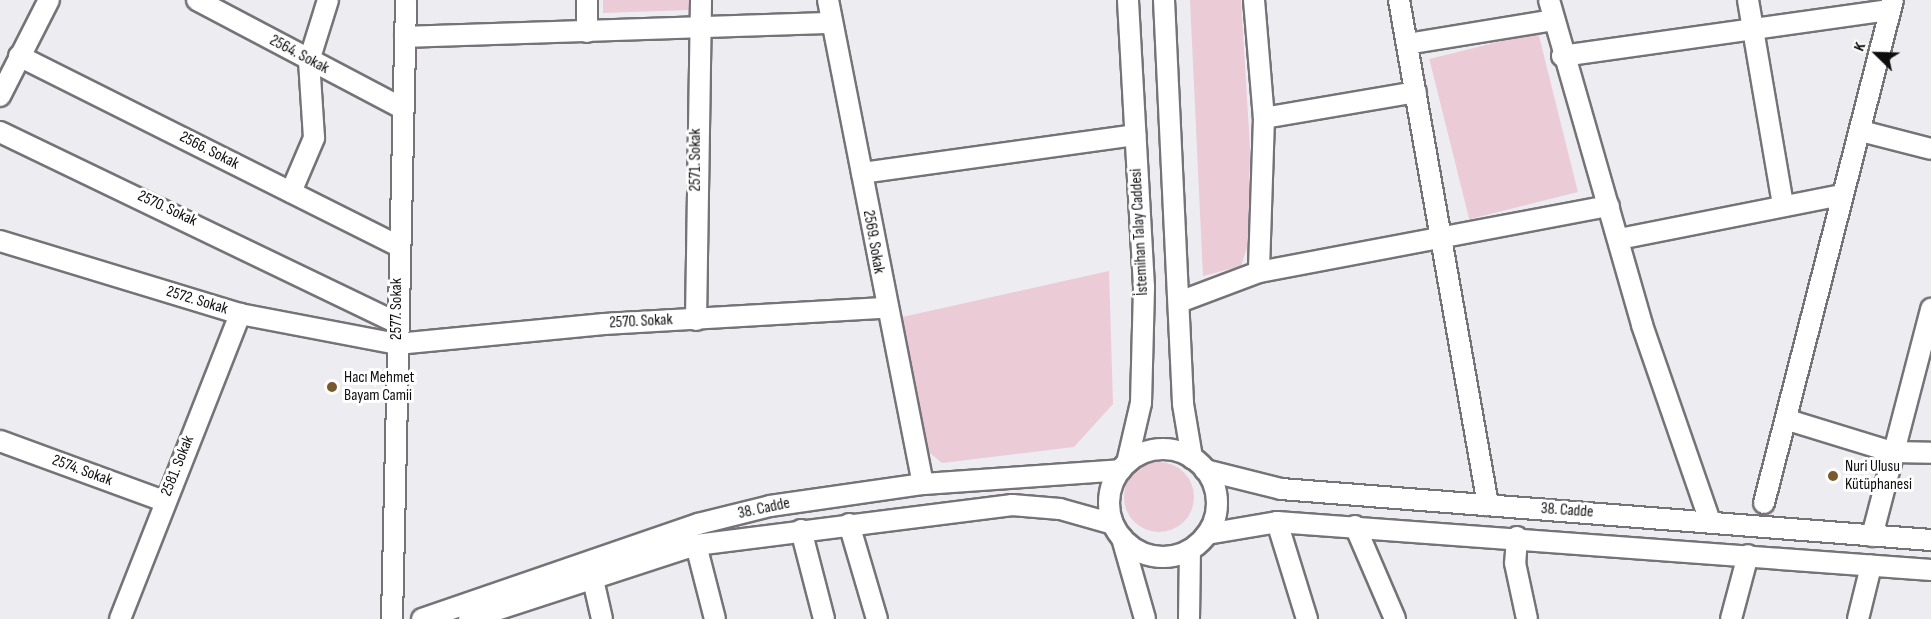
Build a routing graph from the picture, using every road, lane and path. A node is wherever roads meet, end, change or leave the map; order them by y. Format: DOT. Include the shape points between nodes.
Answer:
graph roads {
  1 [pos="49,0"];
  2 [pos="197,0"];
  3 [pos="328,0"];
  4 [pos="406,0"];
  5 [pos="587,0"];
  6 [pos="701,0"];
  7 [pos="828,0"];
  8 [pos="1128,0"];
  9 [pos="1164,0"];
  10 [pos="1254,0"];
  11 [pos="1399,0"];
  12 [pos="1549,0"];
  13 [pos="1748,0"];
  14 [pos="1891,5"];
  15 [pos="1552,20"];
  16 [pos="832,23"];
  17 [pos="701,27"];
  18 [pos="1753,29"];
  19 [pos="587,32"];
  20 [pos="405,37"];
  21 [pos="1407,44"];
  22 [pos="19,56"];
  23 [pos="1562,56"];
  24 [pos="309,61"];
  25 [pos="1416,92"];
  26 [pos="0,96"];
  27 [pos="402,108"];
  28 [pos="1264,118"];
  29 [pos="1861,131"];
  30 [pos="0,132"];
  31 [pos="1135,135"];
  32 [pos="1931,149"];
  33 [pos="862,173"];
  34 [pos="291,192"];
  35 [pos="1842,195"];
  36 [pos="1783,205"];
  37 [pos="1609,206"];
  38 [pos="1445,237"];
  39 [pos="1619,239"];
  40 [pos="0,241"];
  41 [pos="398,246"];
  42 [pos="1259,272"];
  43 [pos="1179,302"];
  44 [pos="884,308"];
  45 [pos="1931,309"];
  46 [pos="240,315"];
  47 [pos="696,320"];
  48 [pos="396,323"];
  49 [pos="397,344"];
  50 [pos="1788,420"];
  51 [pos="0,441"];
  52 [pos="1892,452"];
  53 [pos="1931,453"];
  54 [pos="1199,464"];
  55 [pos="1124,466"];
  56 [pos="923,484"];
  57 [pos="164,501"];
  58 [pos="1764,503"];
  59 [pos="1488,505"];
  60 [pos="1710,521"];
  61 [pos="1277,522"];
  62 [pos="849,524"];
  63 [pos="1354,526"];
  64 [pos="801,530"];
  65 [pos="1117,531"];
  66 [pos="1207,534"];
  67 [pos="1872,536"];
  68 [pos="1517,537"];
  69 [pos="1931,540"];
  70 [pos="696,545"];
  71 [pos="1190,550"];
  72 [pos="1748,555"];
  73 [pos="1871,566"];
  74 [pos="1931,570"];
  75 [pos="592,575"];
  76 [pos="480,617"];
  77 [pos="120,619"];
  78 [pos="392,619"];
  79 [pos="422,619"];
  80 [pos="602,619"];
  81 [pos="716,619"];
  82 [pos="824,619"];
  83 [pos="877,619"];
  84 [pos="1145,619"];
  85 [pos="1189,619"];
  86 [pos="1307,619"];
  87 [pos="1395,619"];
  88 [pos="1527,619"];
  89 [pos="1731,619"];
  90 [pos="1858,619"];
  1 -- 22 [label="street"];
  2 -- 24 [label="street, 2564. Sokak"];
  3 -- 24 [label="street"];
  4 -- 20 [label="street, 2577. Sokak"];
  5 -- 19 [label="street"];
  6 -- 17 [label="street, 2571. Sokak"];
  7 -- 16 [label="street, 2569. Sokak"];
  8 -- 31 [label="street, İstemihan Talay Caddesi"];
  9 -- 43 [label="street"];
  10 -- 28 [label="street"];
  11 -- 21 [label="street"];
  12 -- 15 [label="street"];
  13 -- 18 [label="street"];
  14 -- 18 [label="street"];
  14 -- 29 [label="street"];
  15 -- 21 [label="street"];
  15 -- 23 [label="street"];
  16 -- 17 [label="street"];
  16 -- 33 [label="street, 2569. Sokak"];
  17 -- 19 [label="street"];
  17 -- 47 [label="street, 2571. Sokak" via="696,75"];
  18 -- 23 [label="street"];
  18 -- 36 [label="street"];
  19 -- 20 [label="street"];
  20 -- 27 [label="street, 2577. Sokak"];
  21 -- 25 [label="street"];
  22 -- 26 [label="street"];
  22 -- 34 [label="street, 2566. Sokak"];
  23 -- 37 [label="street"];
  24 -- 27 [label="street, 2564. Sokak"];
  24 -- 34 [label="street" via="314,138"];
  25 -- 28 [label="street"];
  25 -- 38 [label="street"];
  27 -- 41 [label="street, 2577. Sokak"];
  28 -- 42 [label="street"];
  29 -- 32 [label="street"];
  29 -- 35 [label="street"];
  30 -- 48 [label="street, 2570. Sokak"];
  31 -- 33 [label="street"];
  31 -- 55 [label="street, İstemihan Talay Caddesi" via="1144,287 1141,403"];
  33 -- 44 [label="street, 2569. Sokak"];
  34 -- 41 [label="street, 2566. Sokak"];
  35 -- 36 [label="street"];
  35 -- 50 [label="street"];
  36 -- 39 [label="street"];
  37 -- 38 [label="street"];
  37 -- 39 [label="street"];
  38 -- 42 [label="street"];
  38 -- 59 [label="street"];
  39 -- 60 [label="street"];
  40 -- 46 [label="street, 2572. Sokak"];
  41 -- 48 [label="street, 2577. Sokak"];
  42 -- 43 [label="street"];
  43 -- 54 [label="street" via="1183,404"];
  44 -- 47 [label="street, 2570. Sokak"];
  44 -- 56 [label="street, 2569. Sokak"];
  45 -- 52 [label="street"];
  46 -- 49 [label="street, 2572. Sokak"];
  46 -- 57 [label="street, 2581. Sokak"];
  47 -- 49 [label="street, 2570. Sokak"];
  48 -- 49 [label="street, 2577. Sokak"];
  49 -- 78 [label="street, 2577. Sokak"];
  50 -- 52 [label="street"];
  50 -- 58 [label="street"];
  51 -- 57 [label="street, 2574. Sokak"];
  52 -- 53 [label="street"];
  52 -- 67 [label="street"];
  54 -- 55 [label="street" via="1159,450"];
  54 -- 59 [label="street, 38. Cadde" via="1281,489"];
  54 -- 66 [label="street" via="1216,506"];
  55 -- 56 [label="street, 38. Cadde"];
  55 -- 65 [label="street" via="1109,496"];
  56 -- 79 [label="street, 38. Cadde" via="770,506 699,524"];
  57 -- 77 [label="street, 2581. Sokak"];
  59 -- 60 [label="street, 38. Cadde"];
  60 -- 67 [label="street, 38. Cadde"];
  61 -- 63 [label="street, 38. Cadde"];
  61 -- 66 [label="street, 38. Cadde"];
  61 -- 86 [label="street"];
  62 -- 64 [label="street, 38. Cadde"];
  62 -- 65 [label="street, 38. Cadde" via="1012,505 1060,509"];
  62 -- 83 [label="street"];
  63 -- 68 [label="street, 38. Cadde"];
  63 -- 87 [label="street"];
  64 -- 70 [label="street, 38. Cadde"];
  64 -- 82 [label="street"];
  65 -- 71 [label="street" via="1161,557"];
  65 -- 84 [label="street"];
  66 -- 71 [label="street"];
  67 -- 69 [label="street, 38. Cadde"];
  68 -- 72 [label="street, 38. Cadde"];
  68 -- 88 [label="street" via="1515,563"];
  70 -- 75 [label="street, 38. Cadde"];
  70 -- 81 [label="street"];
  71 -- 85 [label="street"];
  72 -- 73 [label="street, 38. Cadde"];
  72 -- 89 [label="street"];
  73 -- 74 [label="street, 38. Cadde"];
  73 -- 90 [label="street"];
  75 -- 76 [label="street, 38. Cadde"];
  75 -- 80 [label="street"];
}
